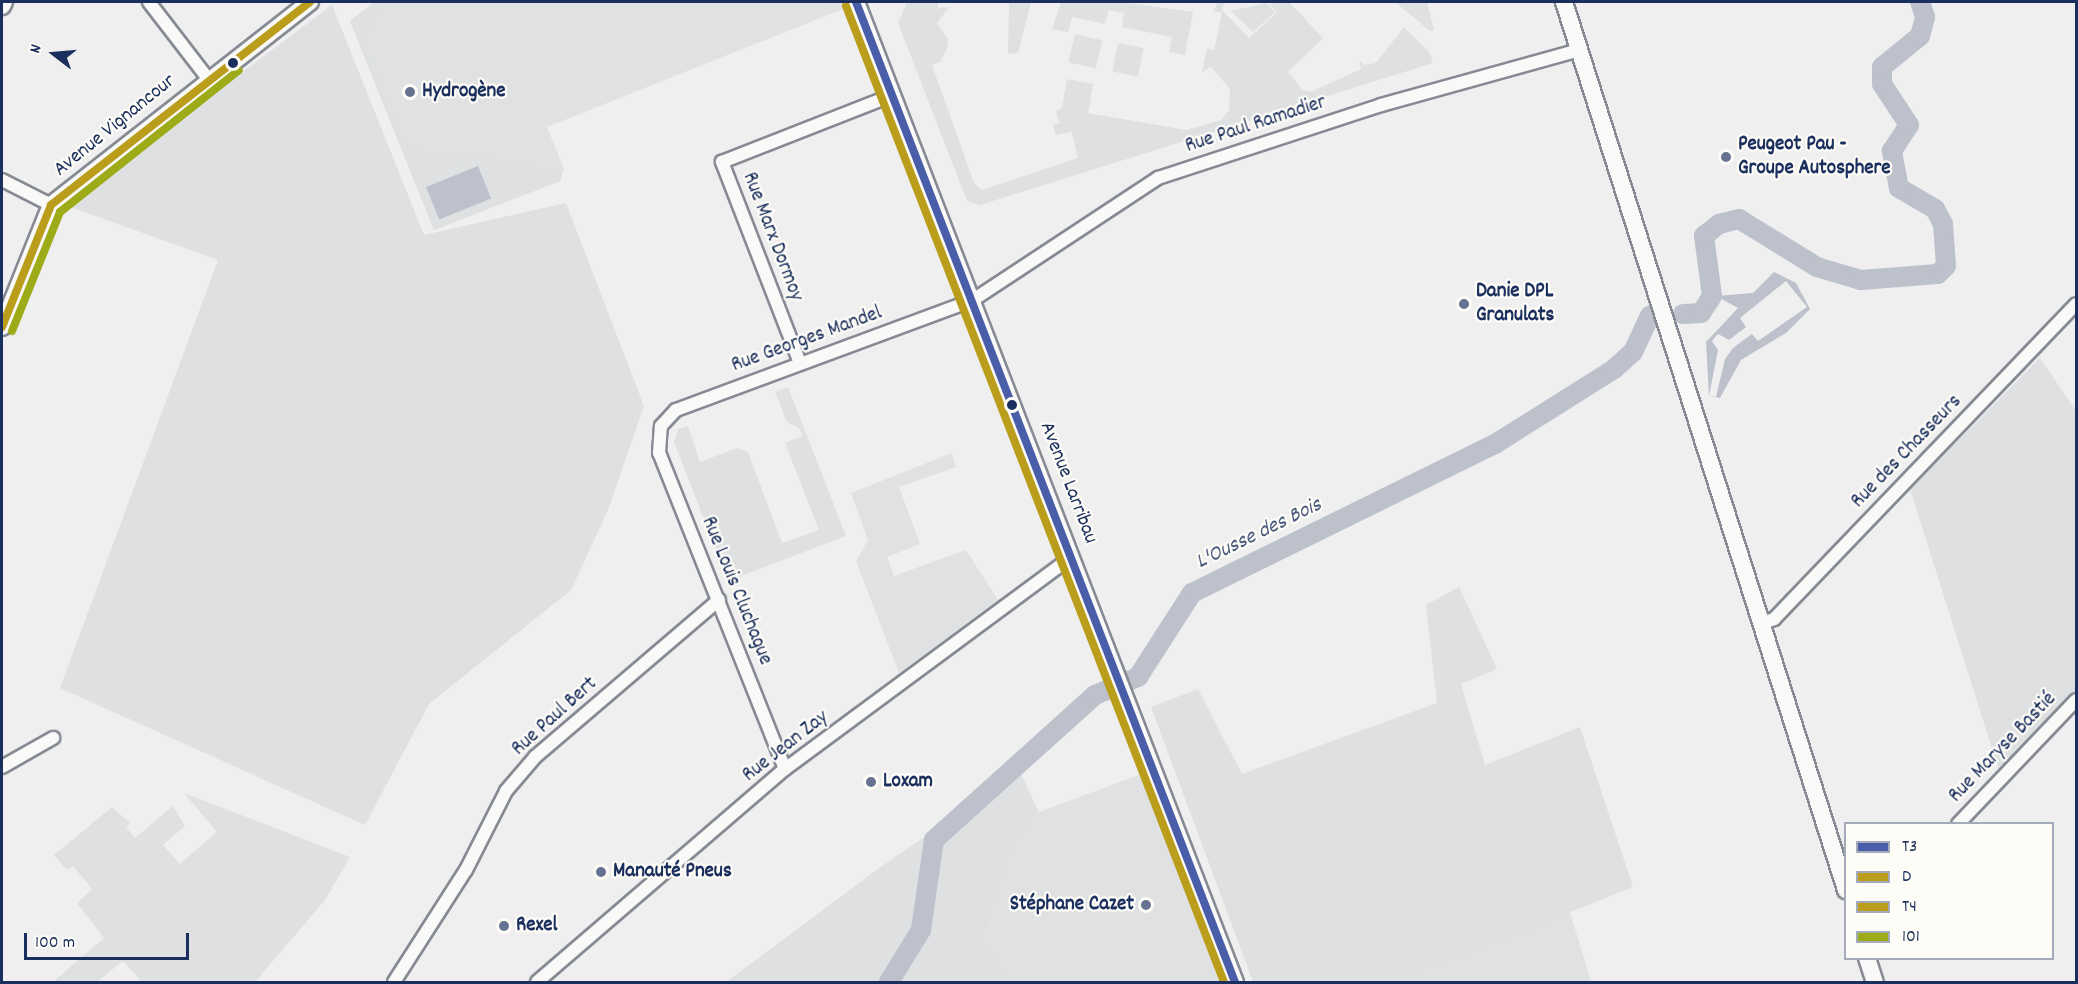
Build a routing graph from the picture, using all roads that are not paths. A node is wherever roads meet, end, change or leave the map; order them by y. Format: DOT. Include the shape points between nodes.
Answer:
graph roads {
  1 [pos="4,2"];
  2 [pos="148,2"];
  3 [pos="310,2"];
  4 [pos="856,2"];
  5 [pos="1564,2"];
  6 [pos="2,6"];
  7 [pos="1579,50"];
  8 [pos="209,80"];
  9 [pos="893,95"];
  10 [pos="2,180"];
  11 [pos="51,205"];
  12 [pos="973,300"];
  13 [pos="2076,304"];
  14 [pos="2,327"];
  15 [pos="800,363"];
  16 [pos="661,426"];
  17 [pos="1072,557"];
  18 [pos="719,600"];
  19 [pos="1762,623"];
  20 [pos="2076,700"];
  21 [pos="53,738"];
  22 [pos="2,767"];
  23 [pos="785,770"];
  24 [pos="1960,822"];
  25 [pos="1844,887"];
  26 [pos="1868,960"];
  27 [pos="394,982"];
  28 [pos="537,982"];
  29 [pos="1235,982"];
  30 [pos="1875,982"];
  1 -- 6 [label="street"];
  2 -- 8 [label="street"];
  3 -- 8 [label="street, Avenue Vignancour"];
  4 -- 9 [label="street, Avenue Larribau"];
  5 -- 7 [label="street"];
  7 -- 12 [label="street, Rue Paul Ramadier" via="1381,105 1158,178"];
  7 -- 19 [label="street"];
  8 -- 11 [label="street, Avenue Vignancour"];
  9 -- 12 [label="street, Avenue Larribau"];
  9 -- 15 [label="street, Rue Marx Dormoy" via="722,162"];
  10 -- 11 [label="street"];
  11 -- 14 [label="street, Avenue Vignancour"];
  12 -- 15 [label="street, Rue Georges Mandel"];
  12 -- 17 [label="street, Avenue Larribau"];
  13 -- 19 [label="street, Rue des Chasseurs" via="1774,619"];
  15 -- 16 [label="street, Rue Georges Mandel" via="676,410"];
  16 -- 18 [label="street, Rue Louis Cluchague" via="659,453"];
  17 -- 23 [label="street, Rue Jean Zay"];
  17 -- 29 [label="street, Avenue Larribau"];
  18 -- 23 [label="street, Rue Louis Cluchague"];
  18 -- 27 [label="street, Rue Paul Bert" via="535,757 506,791 466,870"];
  19 -- 25 [label="street"];
  20 -- 24 [label="street, Rue Maryse Bastié"];
  21 -- 22 [label="street"];
  23 -- 28 [label="street, Rue Jean Zay"];
  26 -- 30 [label="street"];
}
